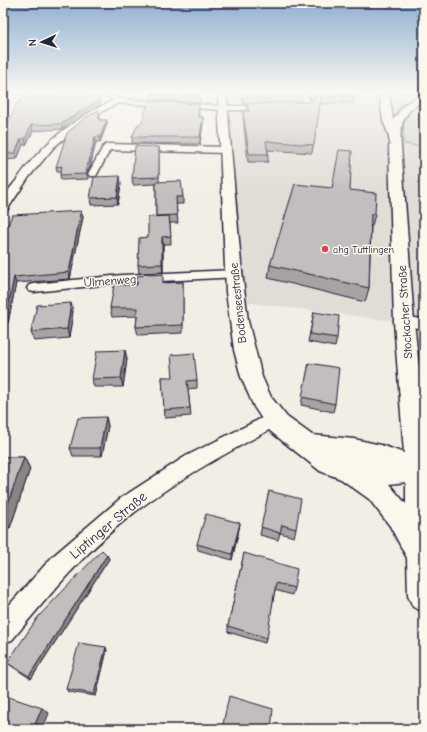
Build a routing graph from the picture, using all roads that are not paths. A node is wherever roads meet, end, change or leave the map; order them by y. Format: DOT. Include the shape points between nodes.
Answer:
graph roads {
  1 [pos="74,126"];
  2 [pos="225,126"];
  3 [pos="390,126"];
  4 [pos="397,126"];
  5 [pos="394,140"];
  6 [pos="227,150"];
  7 [pos="93,174"];
  8 [pos="3,208"];
  9 [pos="234,274"];
  10 [pos="34,288"];
  11 [pos="404,322"];
  12 [pos="424,324"];
  13 [pos="274,419"];
  14 [pos="307,445"];
  15 [pos="346,469"];
  16 [pos="418,470"];
  17 [pos="421,555"];
  18 [pos="424,596"];
  19 [pos="3,631"];
  1 -- 8 [label="street" via="32,165"];
  2 -- 6 [label="street, Bodenseestraße"];
  3 -- 5 [label="main road"];
  4 -- 5 [label="main road"];
  5 -- 11 [label="street, Stockacher Straße"];
  6 -- 7 [label="street" via="107,146"];
  6 -- 9 [label="street, Bodenseestraße"];
  9 -- 10 [label="street, Ulmenweg" via="122,279"];
  9 -- 13 [label="street, Bodenseestraße" via="244,355 252,379"];
  11 -- 12 [label="street"];
  11 -- 16 [label="street, Stockacher Straße"];
  13 -- 14 [label="street, Bodenseestraße" via="290,435"];
  13 -- 19 [label="street, Liptinger Straße" via="193,462 128,505 61,564"];
  14 -- 15 [label="street, Bodenseestraße" via="330,463"];
  14 -- 16 [label="street" via="354,449 381,455"];
  15 -- 16 [label="street" via="385,474"];
  15 -- 17 [label="street" via="378,491 400,518"];
  16 -- 17 [label="street, Stockacher Straße"];
  17 -- 18 [label="street, Stockacher Straße"];
}
